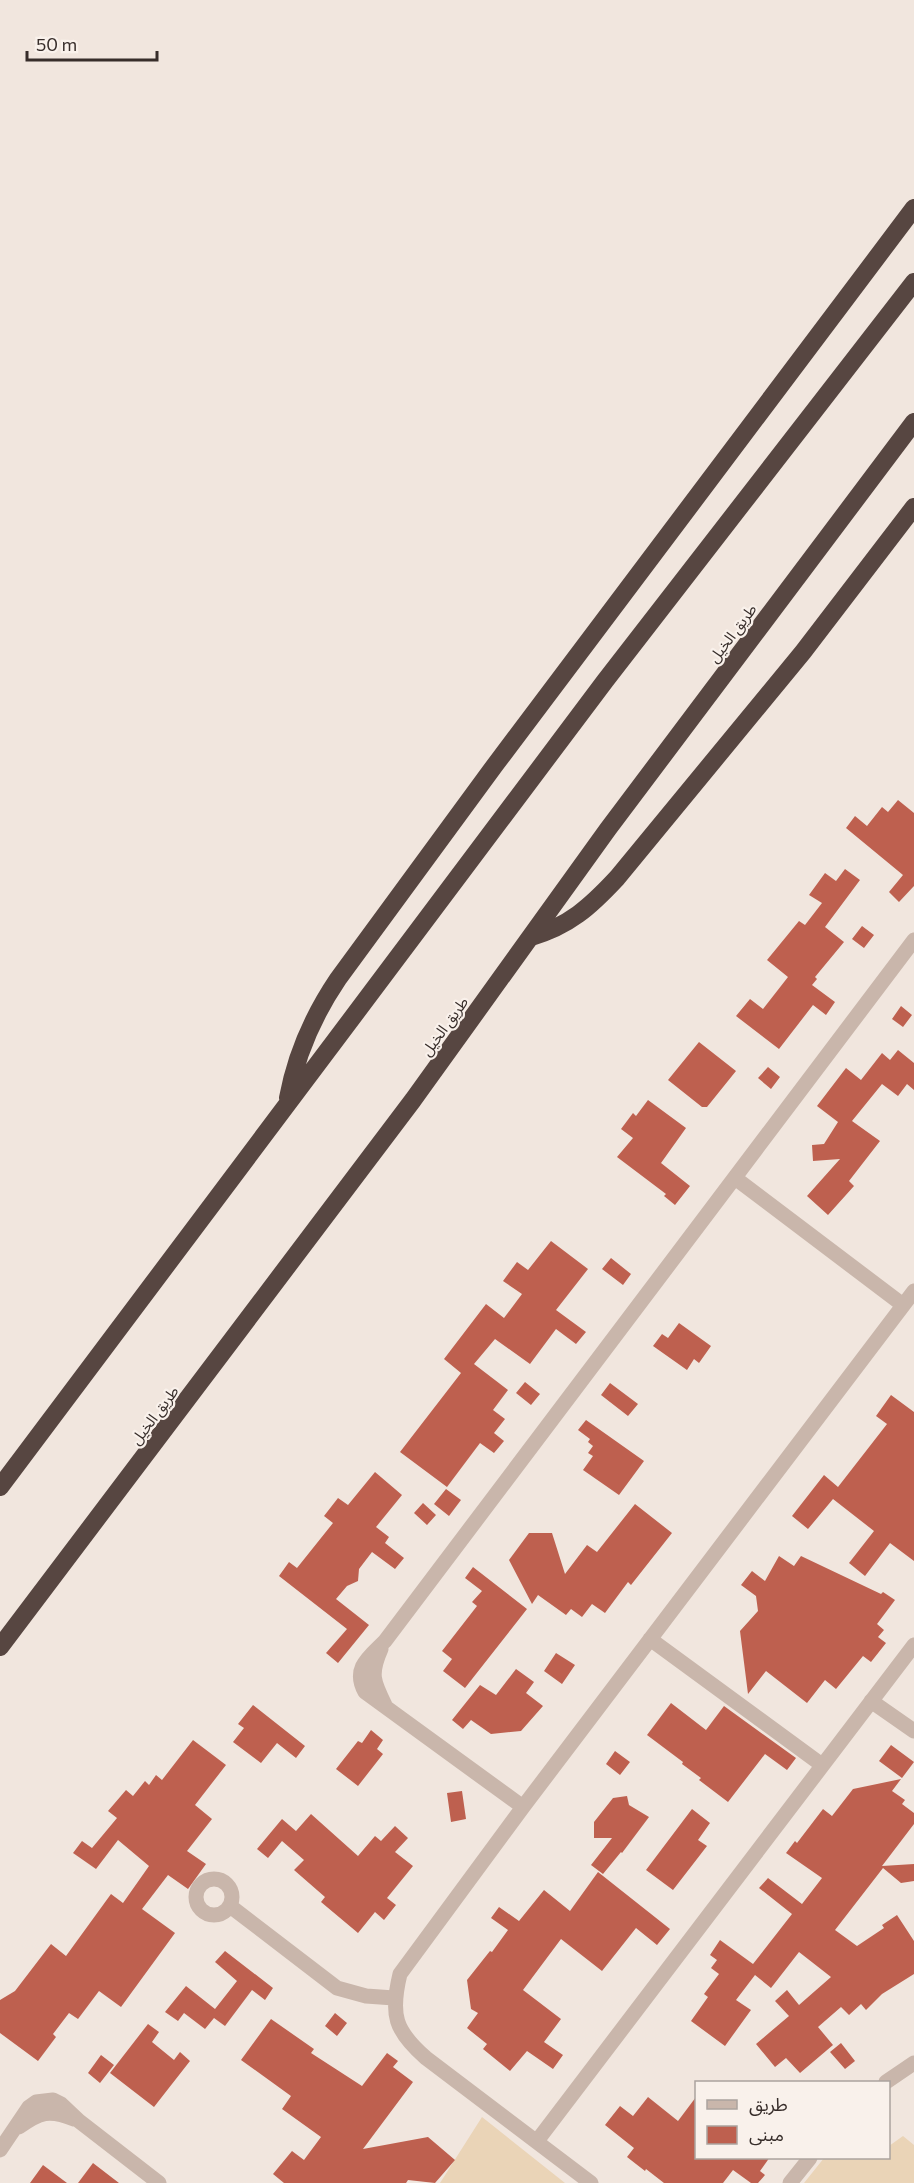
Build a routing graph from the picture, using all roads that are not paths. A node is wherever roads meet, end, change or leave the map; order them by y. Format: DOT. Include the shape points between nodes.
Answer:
graph roads {
  1 [pos="914,208"];
  2 [pos="914,282"];
  3 [pos="914,422"];
  4 [pos="914,507"];
  5 [pos="531,937"];
  6 [pos="914,940"];
  7 [pos="286,1104"];
  8 [pos="735,1178"];
  9 [pos="914,1291"];
  10 [pos="903,1305"];
  11 [pos="0,1487"];
  12 [pos="650,1639"];
  13 [pos="914,1645"];
  14 [pos="0,1647"];
  15 [pos="871,1701"];
  16 [pos="914,1731"];
  17 [pos="822,1765"];
  18 [pos="523,1807"];
  19 [pos="230,1906"];
  20 [pos="394,1998"];
  21 [pos="914,2063"];
  22 [pos="887,2081"];
  23 [pos="537,2141"];
  24 [pos="0,2150"];
  25 [pos="808,2159"];
  26 [pos="159,2183"];
  27 [pos="591,2183"];
  28 [pos="790,2183"];
  1 -- 7 [label="highway" via="325,998 304,1039"];
  2 -- 7 [label="highway" via="605,681"];
  3 -- 5 [label="highway, طريق الخيل"];
  4 -- 5 [label="highway" via="802,652 616,878 575,918"];
  5 -- 14 [label="highway, طريق الخيل" via="413,1100"];
  6 -- 8 [label="street"];
  7 -- 11 [label="highway"];
  8 -- 10 [label="street"];
  8 -- 18 [label="street" via="385,1641 363,1664 360,1674 365,1692"];
  9 -- 10 [label="street"];
  10 -- 12 [label="street"];
  12 -- 17 [label="street"];
  12 -- 18 [label="street"];
  13 -- 15 [label="street"];
  15 -- 16 [label="street"];
  15 -- 17 [label="street"];
  17 -- 23 [label="street"];
  18 -- 20 [label="street" via="400,1974"];
  19 -- 20 [label="street" via="337,1988"];
  20 -- 23 [label="street" via="398,2022 408,2043"];
  21 -- 22 [label="street"];
  23 -- 27 [label="street"];
  24 -- 26 [label="street" via="29,2107 44,2100 61,2104"];
  25 -- 28 [label="street"];
}
